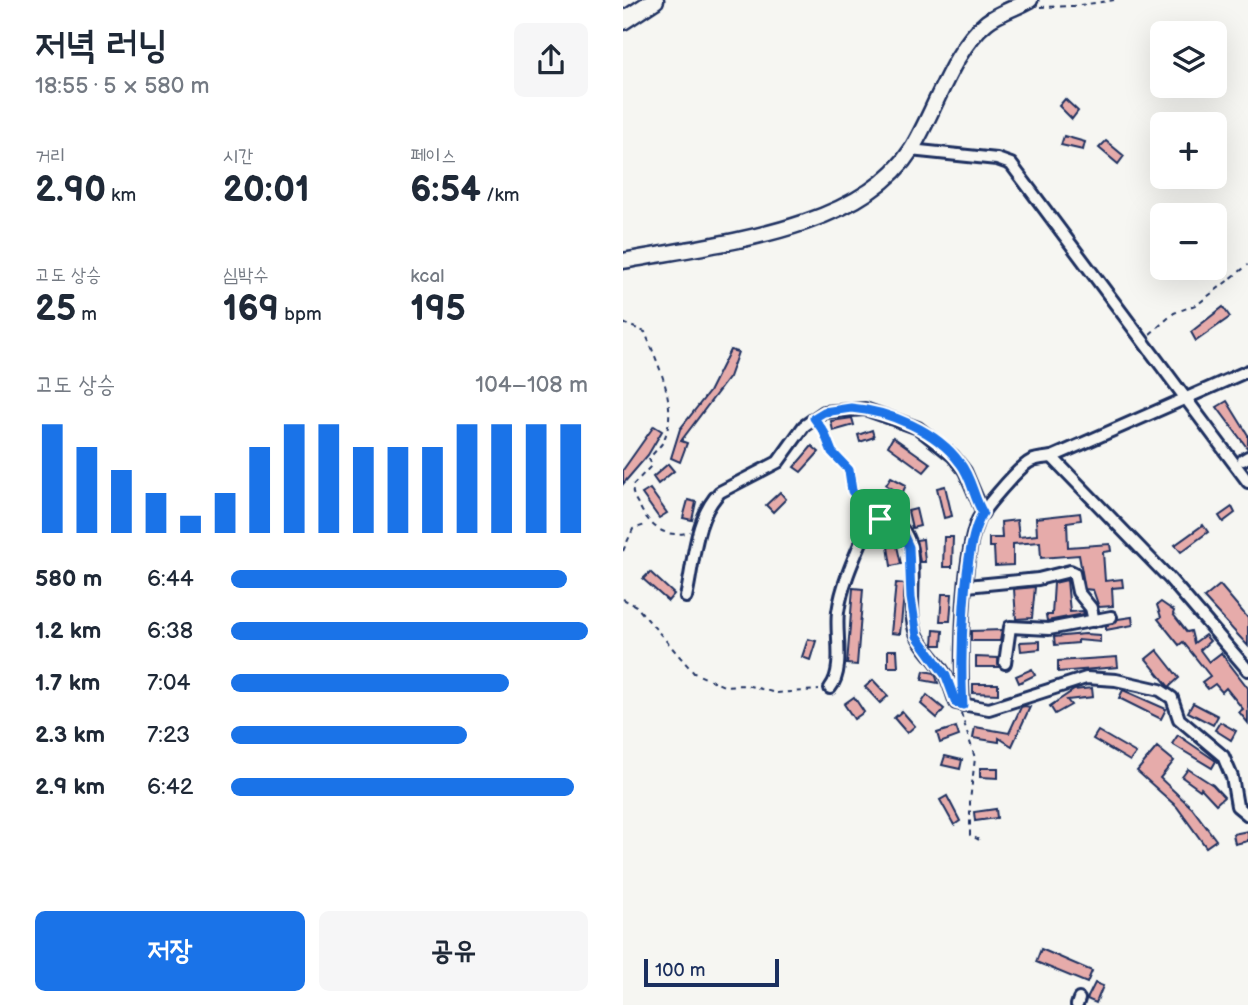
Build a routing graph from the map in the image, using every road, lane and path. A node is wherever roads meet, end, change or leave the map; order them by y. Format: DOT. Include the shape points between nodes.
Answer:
graph roads {
  1 [pos="655,0"];
  2 [pos="1114,0"];
  3 [pos="1026,2"];
  4 [pos="623,22"];
  5 [pos="910,150"];
  6 [pos="623,261"];
  7 [pos="1248,265"];
  8 [pos="623,323"];
  9 [pos="1141,339"];
  10 [pos="1248,371"];
  11 [pos="1187,400"];
  12 [pos="814,418"];
  13 [pos="1052,457"];
  14 [pos="1248,482"];
  15 [pos="983,513"];
  16 [pos="650,524"];
  17 [pos="701,525"];
  18 [pos="867,528"];
  19 [pos="623,551"];
  20 [pos="967,586"];
  21 [pos="687,597"];
  22 [pos="623,599"];
  23 [pos="1111,617"];
  24 [pos="1094,621"];
  25 [pos="1005,663"];
  26 [pos="1248,670"];
  27 [pos="830,688"];
  28 [pos="963,705"];
  29 [pos="1248,815"];
  30 [pos="979,840"];
  1 -- 4 [label="highway"];
  2 -- 3 [label="path" via="1074,6"];
  3 -- 5 [label="main road" via="995,16 975,34"];
  5 -- 6 [label="main road" via="866,191 800,225"];
  5 -- 9 [label="street" via="1011,164"];
  7 -- 9 [label="path" via="1198,304 1174,313"];
  8 -- 16 [label="path" via="645,332 667,393 664,439 632,492"];
  9 -- 11 [label="street"];
  10 -- 11 [label="street"];
  11 -- 13 [label="street"];
  11 -- 14 [label="street"];
  12 -- 15 [label="street" via="835,410 865,409 918,428 960,463"];
  12 -- 17 [label="street" via="778,462 720,492"];
  12 -- 18 [label="path" via="832,452 849,470"];
  13 -- 15 [label="street" via="1028,463"];
  13 -- 26 [label="street" via="1170,579"];
  15 -- 20 [label="street" via="974,533"];
  16 -- 17 [label="path" via="661,532 679,534"];
  16 -- 19 [label="path" via="633,529"];
  17 -- 21 [label="street"];
  18 -- 27 [label="street" via="841,595 836,675"];
  18 -- 28 [label="street" via="873,521 887,519 903,530 911,557 914,629 946,676 956,703"];
  20 -- 24 [label="street" via="1070,571"];
  20 -- 28 [label="street"];
  22 -- 27 [label="path" via="636,606 701,677 724,686 746,685 776,694"];
  23 -- 24 [label="street"];
  24 -- 25 [label="street" via="1049,629 1010,626"];
  28 -- 29 [label="street" via="989,709 1086,678 1160,690 1172,698 1179,719 1223,756 1237,806"];
  28 -- 30 [label="path" via="960,717 975,758 970,835"];
}
